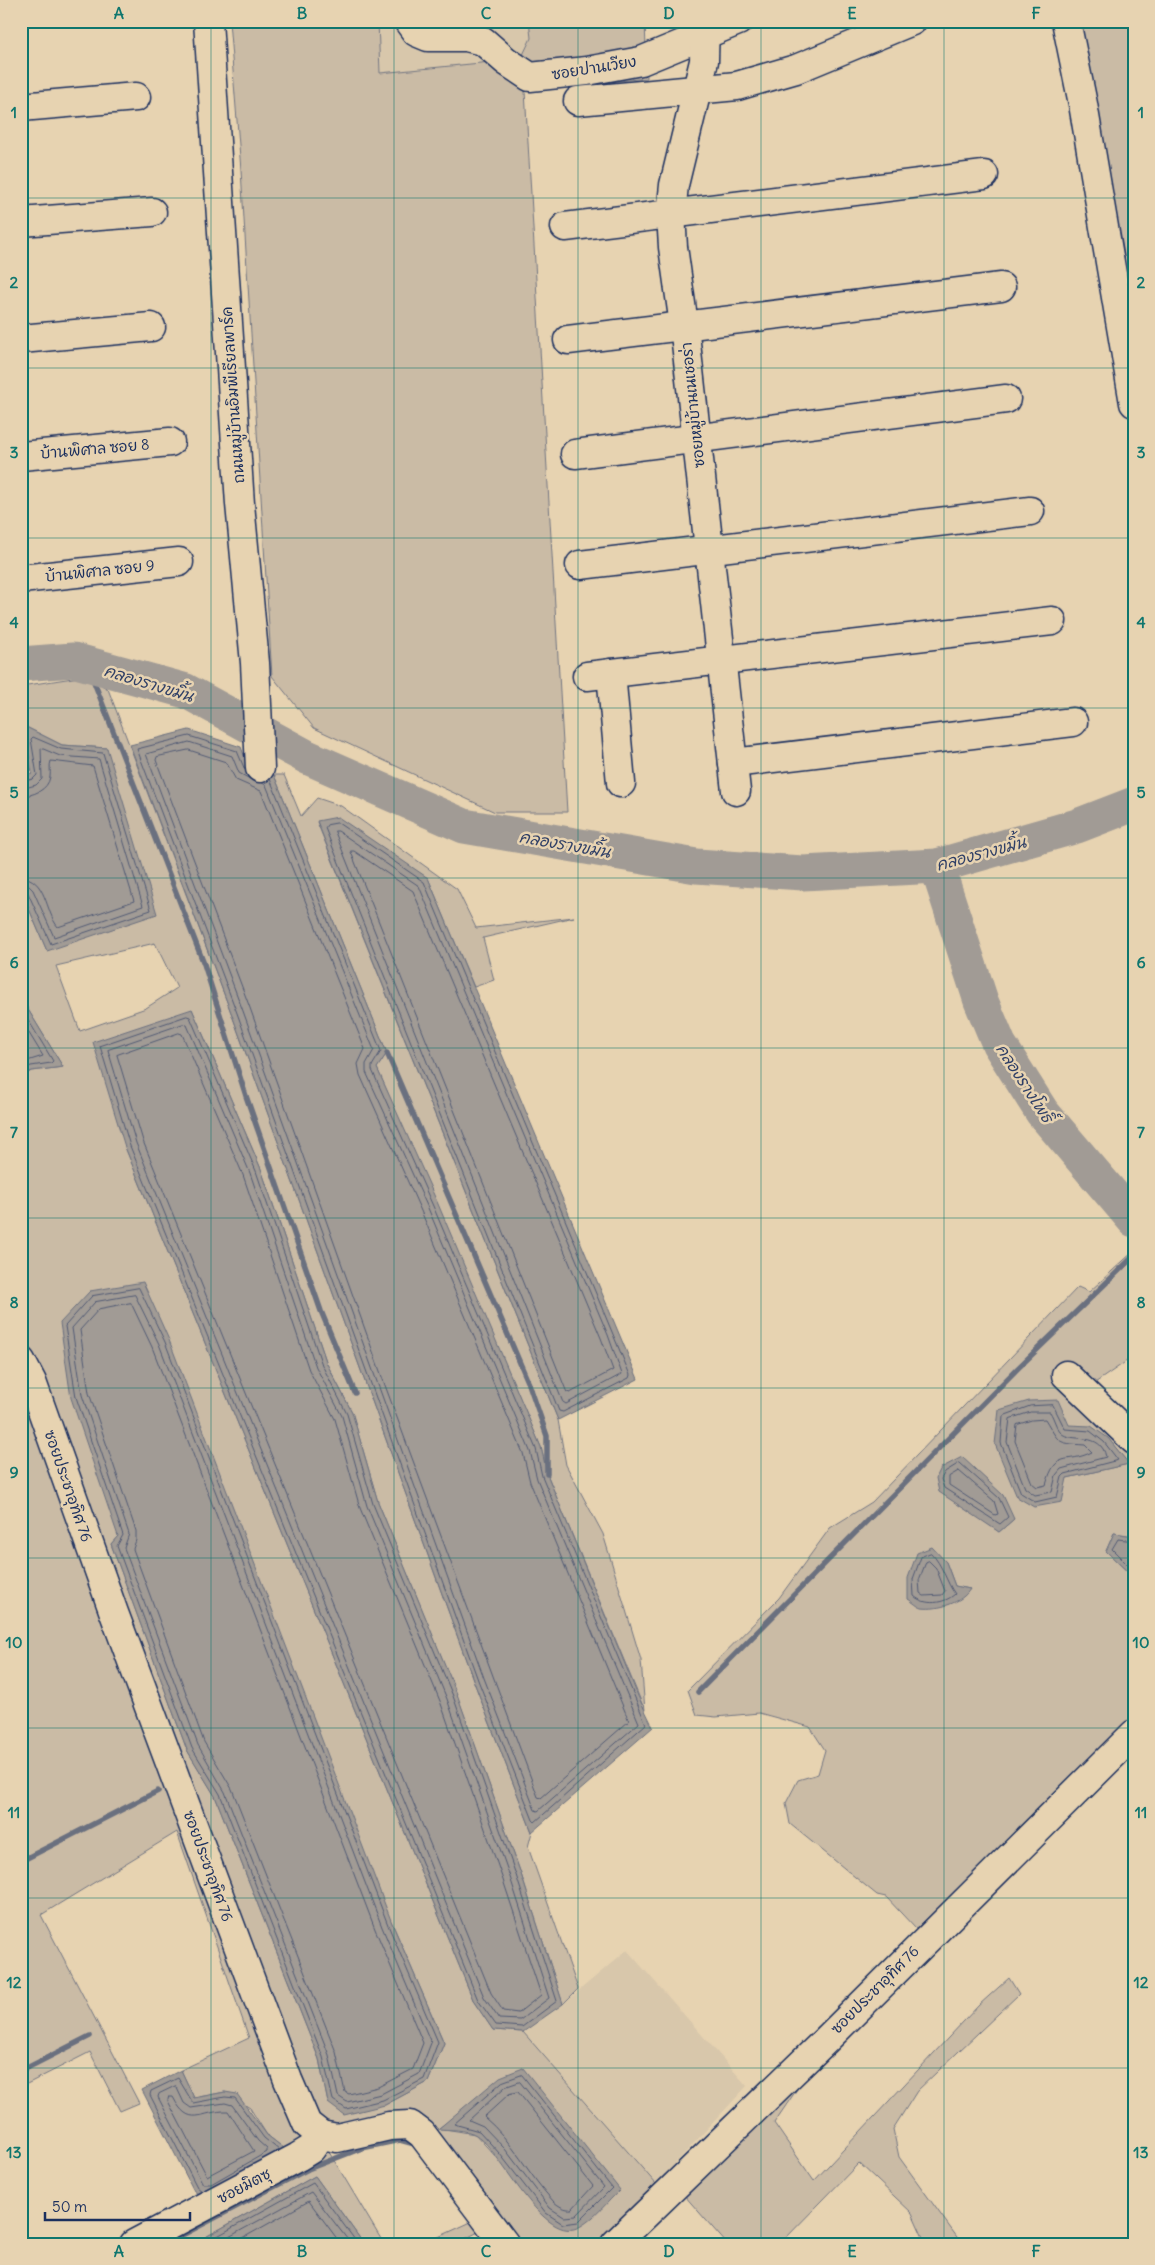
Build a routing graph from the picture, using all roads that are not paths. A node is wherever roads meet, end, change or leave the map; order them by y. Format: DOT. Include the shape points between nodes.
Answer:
graph roads {
  1 [pos="208,21"];
  2 [pos="408,21"];
  3 [pos="738,21"];
  4 [pos="912,21"];
  5 [pos="1066,21"];
  6 [pos="706,28"];
  7 [pos="482,31"];
  8 [pos="697,91"];
  9 [pos="136,97"];
  10 [pos="578,102"];
  11 [pos="21,107"];
  12 [pos="984,175"];
  13 [pos="152,212"];
  14 [pos="671,214"];
  15 [pos="21,222"];
  16 [pos="565,227"];
  17 [pos="1001,287"];
  18 [pos="684,325"];
  19 [pos="151,327"];
  20 [pos="21,339"];
  21 [pos="568,340"];
  22 [pos="1006,399"];
  23 [pos="1134,403"];
  24 [pos="697,440"];
  25 [pos="170,442"];
  26 [pos="574,454"];
  27 [pos="21,456"];
  28 [pos="1030,511"];
  29 [pos="708,551"];
  30 [pos="179,562"];
  31 [pos="580,565"];
  32 [pos="21,579"];
  33 [pos="1052,621"];
  34 [pos="722,660"];
  35 [pos="1073,722"];
  36 [pos="733,764"];
  37 [pos="260,768"];
  38 [pos="621,783"];
  39 [pos="736,791"];
  40 [pos="21,1361"];
  41 [pos="1066,1375"];
  42 [pos="1134,1440"];
  43 [pos="1134,1734"];
  44 [pos="321,2135"];
  45 [pos="134,2244"];
  46 [pos="505,2244"];
  47 [pos="615,2244"];
  1 -- 37 [label="street, ถนนหมู่บ้านอิมพีเรียลพาร์ค"];
  2 -- 7 [label="street" via="416,32 428,37 466,37"];
  3 -- 6 [label="street, ซอยปานเวียง"];
  4 -- 8 [label="street" via="796,69 737,86"];
  5 -- 23 [label="street"];
  6 -- 7 [label="street, ซอยปานเวียง" via="641,60 587,71 530,76 506,61"];
  6 -- 8 [label="street, ซอยหมู่บ้านเนเชอร่า" via="704,61"];
  8 -- 10 [label="street"];
  8 -- 14 [label="street, ซอยหมู่บ้านเนเชอร่า" via="674,184"];
  9 -- 11 [label="street"];
  12 -- 14 [label="street"];
  13 -- 15 [label="street"];
  14 -- 16 [label="street"];
  14 -- 18 [label="street, ซอยหมู่บ้านเนเชอร่า"];
  17 -- 18 [label="street"];
  18 -- 21 [label="street"];
  18 -- 24 [label="street, ซอยหมู่บ้านเนเชอร่า"];
  19 -- 20 [label="street"];
  22 -- 24 [label="street"];
  24 -- 26 [label="street"];
  24 -- 29 [label="street, ซอยหมู่บ้านเนเชอร่า"];
  25 -- 27 [label="street, บ้านพิศาล ซอย 8"];
  28 -- 29 [label="street"];
  29 -- 31 [label="street"];
  29 -- 34 [label="street, ซอยหมู่บ้านเนเชอร่า"];
  30 -- 32 [label="street, บ้านพิศาล ซอย 9"];
  33 -- 34 [label="street"];
  34 -- 36 [label="street, ซอยหมู่บ้านเนเชอร่า"];
  34 -- 38 [label="street" via="599,675"];
  35 -- 36 [label="street"];
  36 -- 39 [label="street, ซอยหมู่บ้านเนเชอร่า"];
  40 -- 44 [label="street, ซอยประชาอุทิศ 76" via="32,1382 114,1613 288,2080 307,2124"];
  41 -- 42 [label="street"];
  43 -- 47 [label="street, ซอยประชาอุทิศ 76"];
  44 -- 45 [label="street, ซอยมิตซุ" via="298,2157"];
  44 -- 46 [label="street" via="337,2138 389,2126 410,2125 422,2134"];
}
